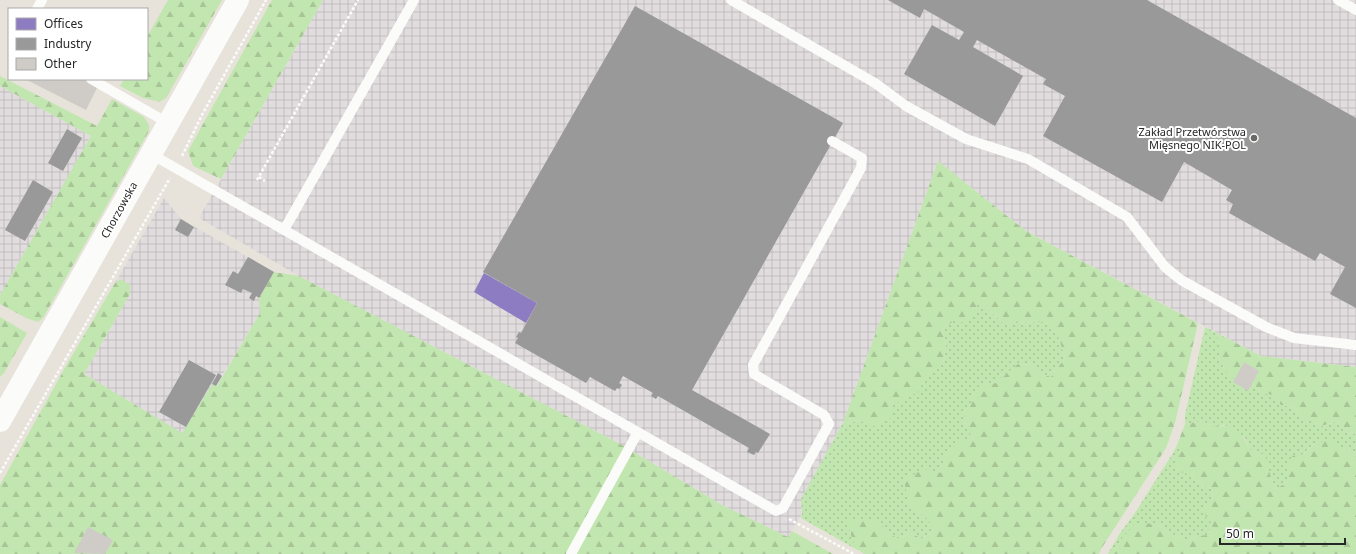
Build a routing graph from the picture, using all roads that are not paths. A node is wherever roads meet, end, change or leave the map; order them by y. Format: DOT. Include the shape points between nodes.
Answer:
graph roads {
  1 [pos="238,0"];
  2 [pos="414,0"];
  3 [pos="731,0"];
  4 [pos="1338,0"];
  5 [pos="1356,10"];
  6 [pos="92,80"];
  7 [pos="168,123"];
  8 [pos="832,141"];
  9 [pos="151,154"];
  10 [pos="284,230"];
  11 [pos="1356,345"];
  12 [pos="0,421"];
  13 [pos="638,432"];
  14 [pos="571,554"];
  1 -- 7 [label="street, Chorzowska"];
  2 -- 10 [label="lane"];
  3 -- 11 [label="lane" via="875,83 906,106 966,139 1028,159 1127,217 1165,267 1181,280 1266,327 1294,338"];
  4 -- 5 [label="lane"];
  6 -- 7 [label="lane"];
  7 -- 9 [label="street, Chorzowska"];
  8 -- 13 [label="lane" via="862,158 861,168 753,365 754,374 824,415 829,424 783,508 776,511"];
  9 -- 10 [label="lane"];
  9 -- 12 [label="street, Chorzowska"];
  10 -- 13 [label="lane"];
  13 -- 14 [label="lane"];
}
